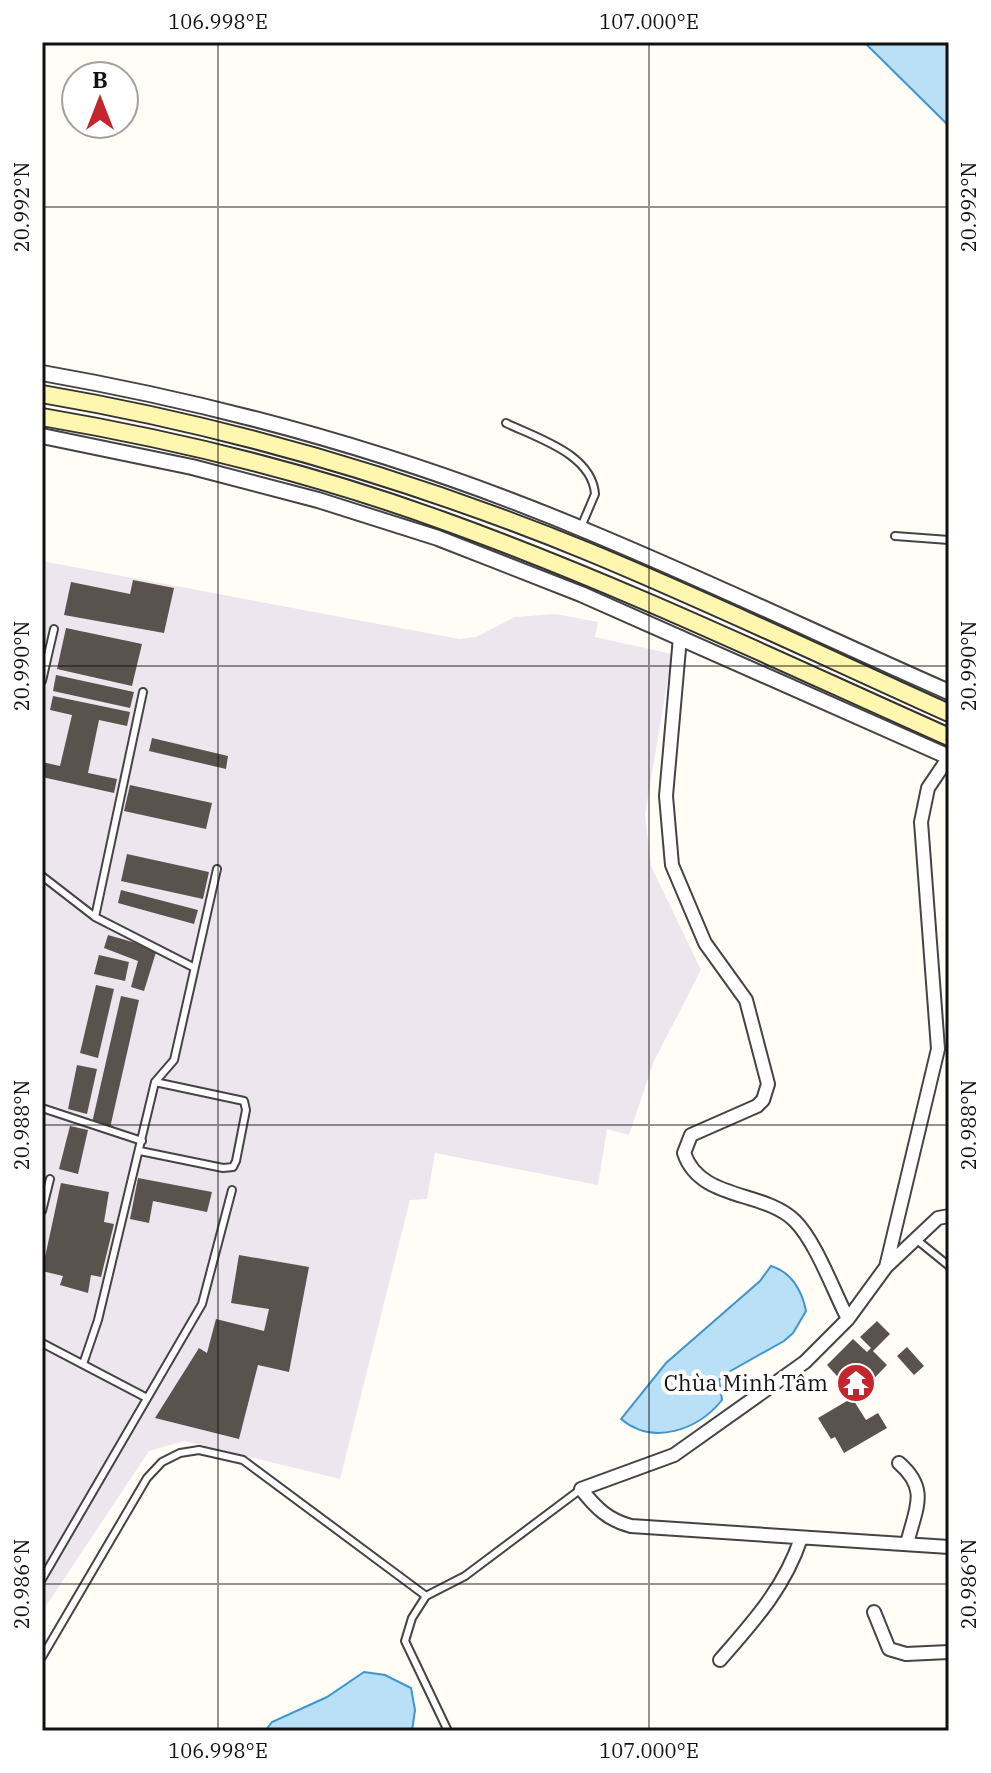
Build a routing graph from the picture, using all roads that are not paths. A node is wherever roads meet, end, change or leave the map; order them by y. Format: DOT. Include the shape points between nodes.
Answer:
graph roads {
  1 [pos="42,373"];
  2 [pos="42,394"];
  3 [pos="42,417"];
  4 [pos="506,423"];
  5 [pos="42,436"];
  6 [pos="580,528"];
  7 [pos="895,536"];
  8 [pos="949,540"];
  9 [pos="54,629"];
  10 [pos="680,637"];
  11 [pos="42,681"];
  12 [pos="143,692"];
  13 [pos="949,692"];
  14 [pos="949,713"];
  15 [pos="949,737"];
  16 [pos="949,757"];
  17 [pos="217,869"];
  18 [pos="42,876"];
  19 [pos="95,917"];
  20 [pos="193,967"];
  21 [pos="155,1082"];
  22 [pos="42,1108"];
  23 [pos="142,1141"];
  24 [pos="140,1151"];
  25 [pos="50,1179"];
  26 [pos="232,1190"];
  27 [pos="43,1207"];
  28 [pos="949,1216"];
  29 [pos="914,1238"];
  30 [pos="949,1266"];
  31 [pos="886,1267"];
  32 [pos="848,1319"];
  33 [pos="42,1343"];
  34 [pos="83,1364"];
  35 [pos="147,1398"];
  36 [pos="899,1463"];
  37 [pos="581,1489"];
  38 [pos="801,1538"];
  39 [pos="907,1544"];
  40 [pos="949,1547"];
  41 [pos="42,1579"];
  42 [pos="426,1596"];
  43 [pos="874,1612"];
  44 [pos="949,1652"];
  45 [pos="42,1657"];
  46 [pos="720,1660"];
  47 [pos="448,1731"];
  1 -- 6 [label="street" via="319,437"];
  2 -- 14 [label="main road" via="194,424 440,496 589,552"];
  3 -- 15 [label="main road" via="193,448 440,519 585,575"];
  4 -- 6 [label="lane" via="586,469 595,494"];
  5 -- 10 [label="street" via="318,500 438,538"];
  6 -- 13 [label="street"];
  7 -- 8 [label="lane"];
  9 -- 11 [label="lane"];
  10 -- 16 [label="street"];
  10 -- 32 [label="street" via="666,796 672,865 705,943 746,1000 768,1084 757,1106 691,1135 684,1153 707,1183 794,1220"];
  12 -- 19 [label="lane"];
  16 -- 31 [label="street" via="928,788 921,822 938,1049"];
  17 -- 20 [label="lane"];
  18 -- 19 [label="lane"];
  19 -- 20 [label="lane"];
  20 -- 21 [label="lane" via="174,1060"];
  21 -- 23 [label="lane"];
  21 -- 24 [label="lane" via="244,1101 236,1161 223,1168"];
  22 -- 23 [label="lane"];
  23 -- 24 [label="lane"];
  24 -- 34 [label="lane"];
  25 -- 27 [label="lane"];
  26 -- 35 [label="lane" via="202,1304"];
  28 -- 29 [label="street" via="938,1218"];
  29 -- 30 [label="lane"];
  29 -- 31 [label="street"];
  31 -- 32 [label="street"];
  32 -- 37 [label="street" via="805,1362 674,1455"];
  33 -- 34 [label="lane"];
  34 -- 35 [label="lane"];
  35 -- 41 [label="lane"];
  36 -- 39 [label="street" via="913,1475 918,1493"];
  37 -- 38 [label="street" via="597,1509 631,1526"];
  37 -- 42 [label="lane" via="465,1576"];
  38 -- 39 [label="street"];
  38 -- 46 [label="street" via="791,1568 769,1603"];
  39 -- 40 [label="street"];
  42 -- 45 [label="lane" via="243,1460 189,1451 162,1462 147,1478"];
  42 -- 47 [label="lane" via="405,1641"];
  43 -- 44 [label="street" via="889,1649 906,1654"];
}
